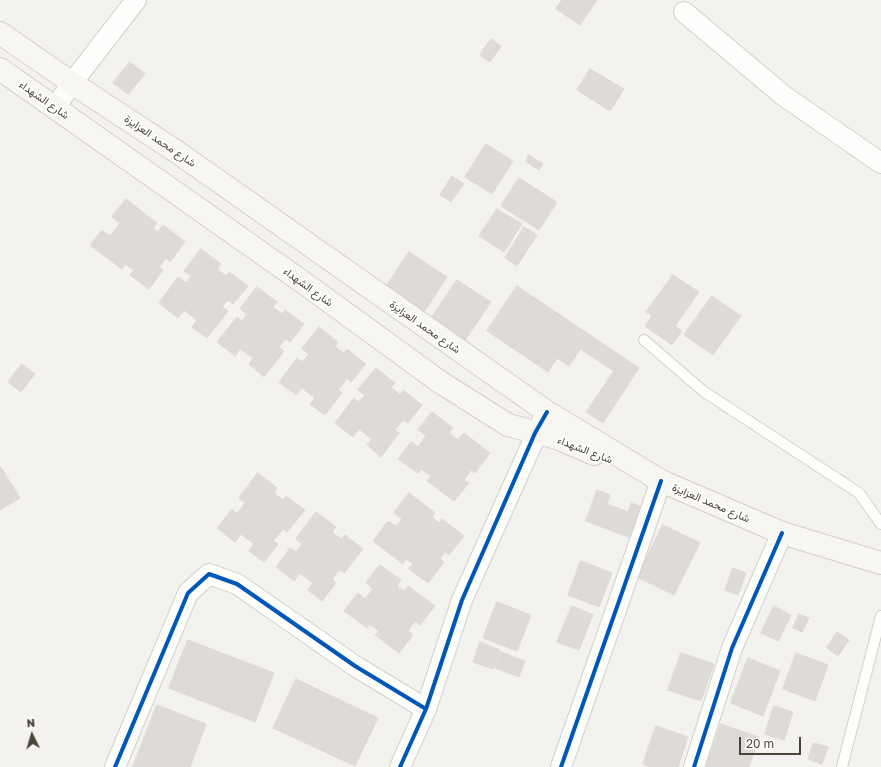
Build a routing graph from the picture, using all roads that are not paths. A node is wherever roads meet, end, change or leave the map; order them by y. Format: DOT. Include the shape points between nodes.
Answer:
graph roads {
  1 [pos="136,0"];
  2 [pos="684,12"];
  3 [pos="0,33"];
  4 [pos="0,69"];
  5 [pos="72,83"];
  6 [pos="55,108"];
  7 [pos="881,163"];
  8 [pos="644,340"];
  9 [pos="547,412"];
  10 [pos="535,433"];
  11 [pos="636,466"];
  12 [pos="661,481"];
  13 [pos="881,524"];
  14 [pos="782,533"];
  15 [pos="881,563"];
  16 [pos="881,616"];
  17 [pos="426,709"];
  18 [pos="115,767"];
  19 [pos="400,767"];
  20 [pos="561,767"];
  21 [pos="694,767"];
  22 [pos="842,767"];
  1 -- 5 [label="street"];
  2 -- 7 [label="street" via="784,96"];
  3 -- 5 [label="main road, شارع محمد العزايزة"];
  4 -- 6 [label="main road, شارع الشهداء"];
  5 -- 6 [label="street"];
  5 -- 9 [label="main road, شارع محمد العزايزة" via="177,152"];
  6 -- 10 [label="main road, شارع الشهداء" via="440,382 508,425"];
  8 -- 13 [label="lane" via="703,391 859,494"];
  9 -- 10 [label="street"];
  9 -- 11 [label="main road, شارع محمد العزايزة"];
  10 -- 11 [label="main road, شارع الشهداء" via="557,438 609,460"];
  10 -- 17 [label="street" via="462,600"];
  11 -- 12 [label="main road, شارع محمد العزايزة"];
  12 -- 14 [label="main road, شارع محمد العزايزة"];
  12 -- 20 [label="street"];
  14 -- 15 [label="main road, شارع محمد العزايزة"];
  14 -- 21 [label="street" via="732,648"];
  16 -- 22 [label="lane"];
  17 -- 18 [label="street" via="356,666 237,584 209,574 188,593"];
  17 -- 19 [label="street"];
}
